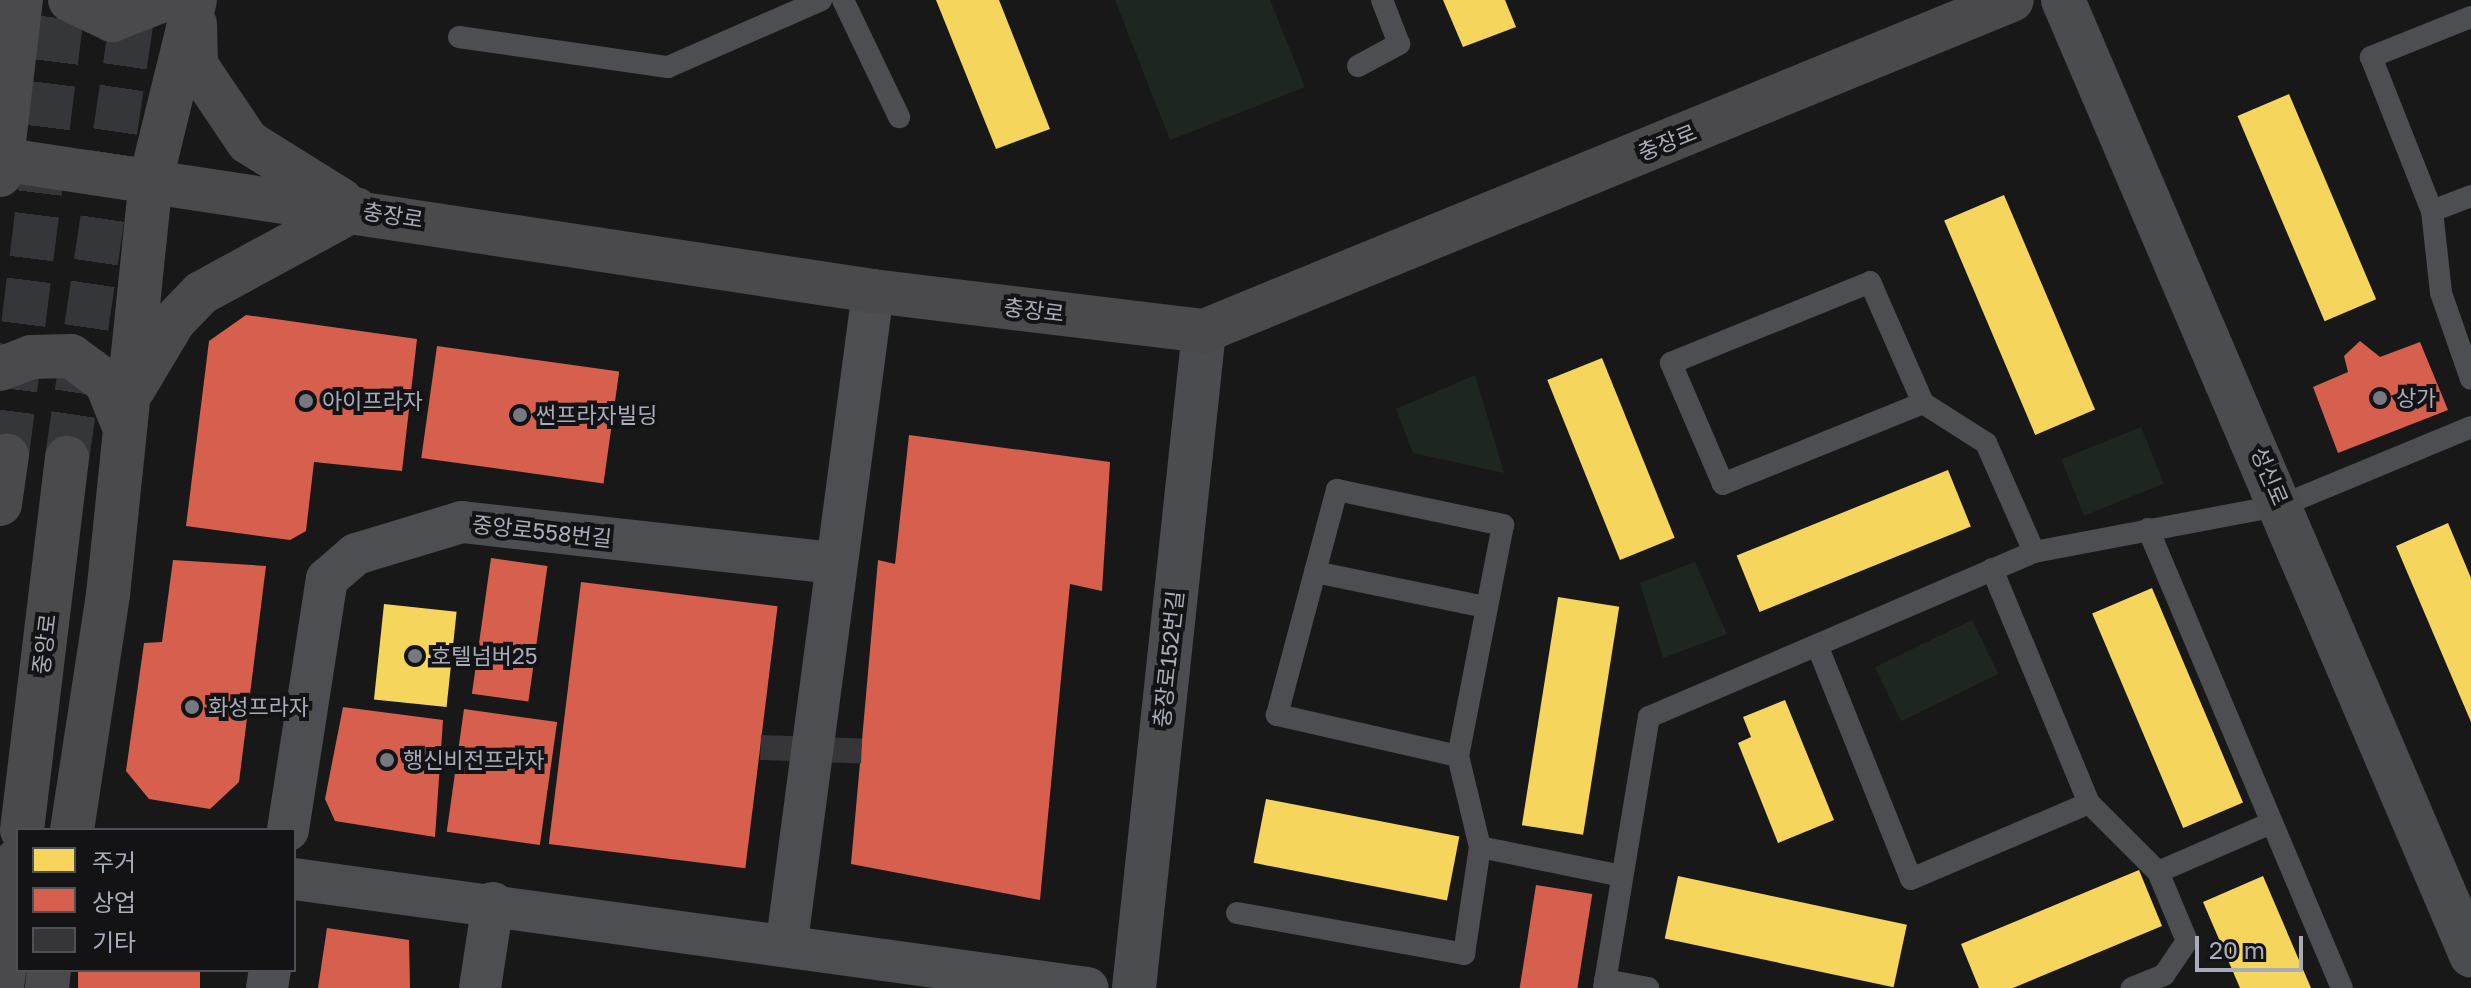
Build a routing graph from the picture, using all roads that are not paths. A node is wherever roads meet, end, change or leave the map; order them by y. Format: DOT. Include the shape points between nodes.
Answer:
graph roads {
  1 [pos="18,0"];
  2 [pos="70,0"];
  3 [pos="821,0"];
  4 [pos="843,0"];
  5 [pos="1382,0"];
  6 [pos="2012,0"];
  7 [pos="2063,0"];
  8 [pos="184,2"];
  9 [pos="2471,17"];
  10 [pos="0,34"];
  11 [pos="459,37"];
  12 [pos="1358,66"];
  13 [pos="899,117"];
  14 [pos="1,165"];
  15 [pos="151,179"];
  16 [pos="2471,196"];
  17 [pos="356,209"];
  18 [pos="2432,211"];
  19 [pos="873,291"];
  20 [pos="1204,331"];
  21 [pos="0,369"];
  22 [pos="2471,379"];
  23 [pos="1923,403"];
  24 [pos="126,414"];
  25 [pos="2471,427"];
  26 [pos="7,455"];
  27 [pos="67,458"];
  28 [pos="0,504"];
  29 [pos="2283,505"];
  30 [pos="2148,529"];
  31 [pos="2034,552"];
  32 [pos="833,563"];
  33 [pos="1992,569"];
  34 [pos="1315,572"];
  35 [pos="1486,607"];
  36 [pos="1817,645"];
  37 [pos="1458,756"];
  38 [pos="2089,803"];
  39 [pos="2271,823"];
  40 [pos="22,828"];
  41 [pos="72,828"];
  42 [pos="288,828"];
  43 [pos="1480,847"];
  44 [pos="2158,872"];
  45 [pos="16,875"];
  46 [pos="1622,876"];
  47 [pos="296,879"];
  48 [pos="493,903"];
  49 [pos="1237,913"];
  50 [pos="787,941"];
  51 [pos="2471,955"];
  52 [pos="2167,982"];
  53 [pos="1604,984"];
  54 [pos="2,988"];
  55 [pos="480,988"];
  56 [pos="1088,988"];
  57 [pos="1134,988"];
  58 [pos="1648,988"];
  59 [pos="2132,988"];
  60 [pos="2342,988"];
  1 -- 10 [label="main road"];
  1 -- 14 [label="main road"];
  2 -- 8 [label="main road" via="112,20"];
  3 -- 11 [label="lane" via="668,67"];
  4 -- 13 [label="lane"];
  5 -- 12 [label="lane" via="1399,44"];
  6 -- 20 [label="main road, 충장로"];
  7 -- 29 [label="street, 성신로"];
  8 -- 15 [label="main road"];
  8 -- 17 [label="main road" via="196,65 214,101 248,142"];
  9 -- 18 [label="lane" via="2371,57"];
  14 -- 15 [label="main road, 충장로"];
  15 -- 17 [label="main road, 충장로"];
  15 -- 24 [label="main road"];
  16 -- 18 [label="lane"];
  17 -- 19 [label="main road, 충장로"];
  17 -- 24 [label="main road" via="201,293 174,321"];
  18 -- 22 [label="lane" via="2441,293"];
  19 -- 20 [label="main road, 충장로"];
  19 -- 32 [label="street"];
  20 -- 57 [label="street, 충장로152번길"];
  21 -- 24 [label="main road" via="31,357 71,356 106,382"];
  23 -- 23 [label="lane" via="1870,282 1671,363 1723,484"];
  23 -- 31 [label="lane" via="1986,443"];
  24 -- 41 [label="main road"];
  25 -- 29 [label="lane"];
  26 -- 28 [label="main road"];
  27 -- 40 [label="main road, 중앙로"];
  29 -- 30 [label="lane"];
  29 -- 51 [label="street, 성신로"];
  30 -- 31 [label="lane"];
  30 -- 39 [label="lane"];
  31 -- 33 [label="lane"];
  32 -- 42 [label="street, 중앙로558번길" via="462,522 356,554 327,579"];
  32 -- 50 [label="street"];
  33 -- 36 [label="lane"];
  33 -- 38 [label="lane"];
  34 -- 35 [label="lane"];
  34 -- 35 [label="lane" via="1337,490 1503,525"];
  34 -- 37 [label="lane" via="1277,715"];
  35 -- 37 [label="lane"];
  36 -- 38 [label="lane" via="1911,879"];
  36 -- 46 [label="lane" via="1649,717"];
  37 -- 43 [label="lane"];
  38 -- 44 [label="lane"];
  39 -- 44 [label="lane"];
  39 -- 60 [label="lane"];
  43 -- 46 [label="lane"];
  43 -- 49 [label="lane" via="1464,954"];
  44 -- 52 [label="lane" via="2187,941"];
  45 -- 54 [label="main road"];
  46 -- 53 [label="lane"];
  47 -- 48 [label="street"];
  48 -- 50 [label="street"];
  48 -- 55 [label="street"];
  50 -- 56 [label="street"];
  52 -- 59 [label="lane"];
  53 -- 58 [label="lane"];
}
